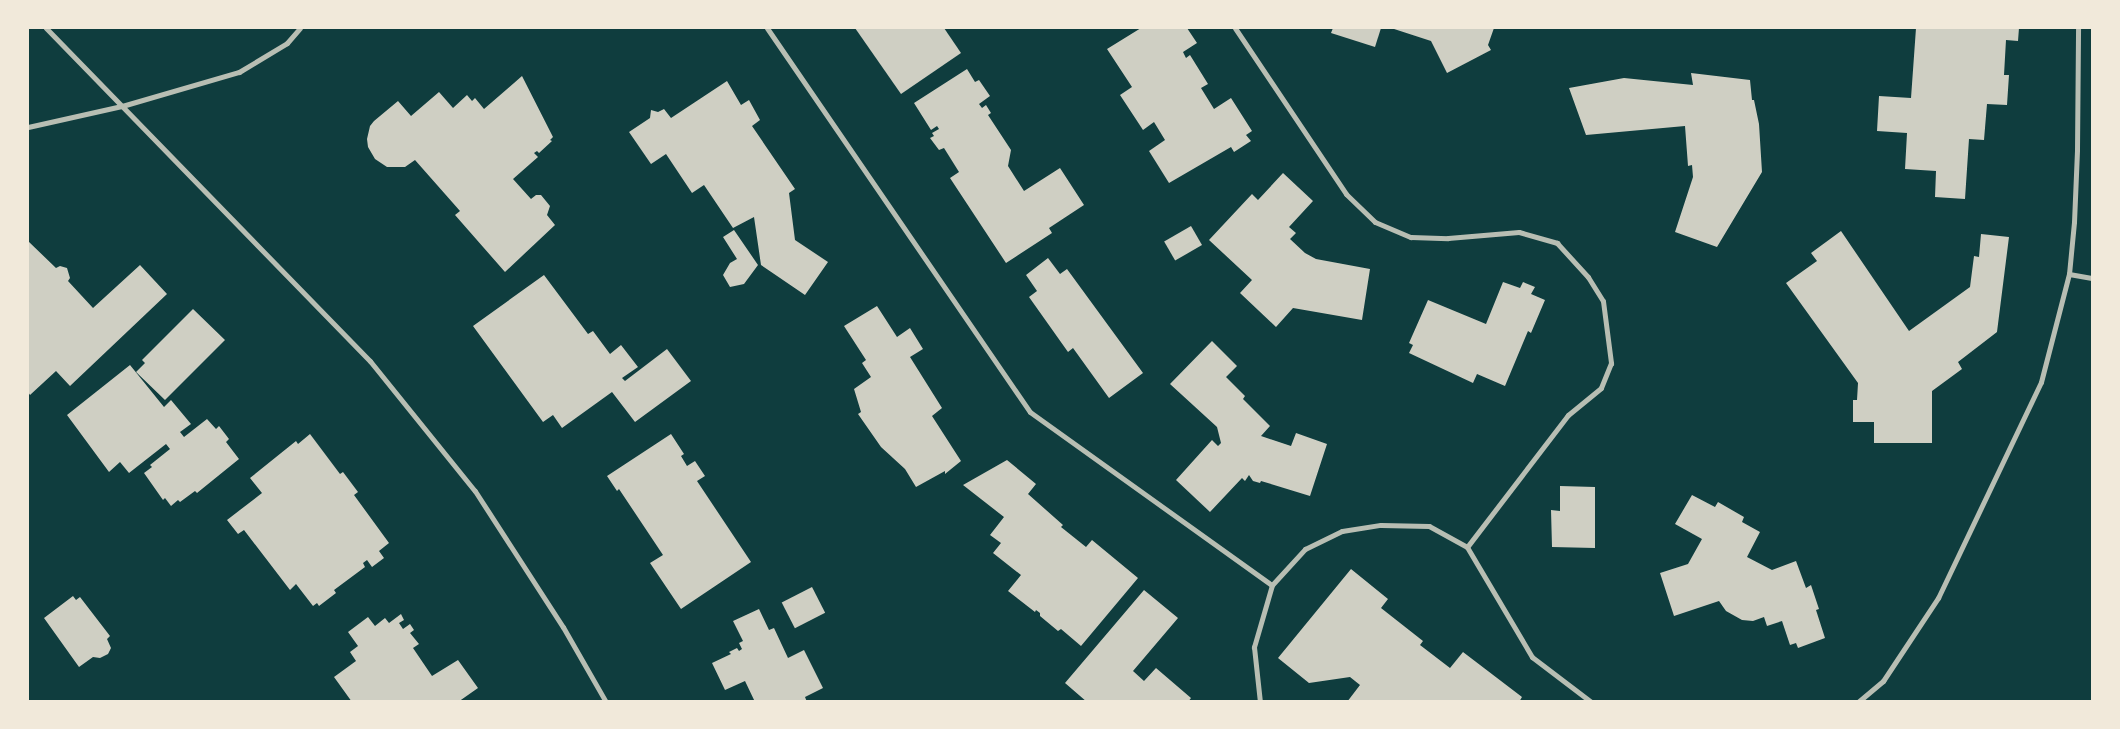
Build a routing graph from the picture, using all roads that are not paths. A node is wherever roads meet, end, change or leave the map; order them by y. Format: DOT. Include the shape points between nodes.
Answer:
graph roads {
  1 [pos="46,28"];
  2 [pos="300,28"];
  3 [pos="767,28"];
  4 [pos="1234,28"];
  5 [pos="2078,28"];
  6 [pos="122,106"];
  7 [pos="28,127"];
  8 [pos="2069,274"];
  9 [pos="2092,278"];
  10 [pos="1467,547"];
  11 [pos="1272,585"];
  12 [pos="606,702"];
  13 [pos="1260,702"];
  14 [pos="1590,702"];
  15 [pos="1858,702"];
  1 -- 6 [label="street"];
  2 -- 6 [label="street" via="287,42 239,72"];
  3 -- 11 [label="street" via="1030,412"];
  4 -- 10 [label="street" via="1346,194 1375,222 1410,237 1448,238 1519,232 1557,243 1588,277 1603,301 1611,363 1601,388 1568,415"];
  5 -- 8 [label="street" via="2078,150"];
  6 -- 7 [label="street"];
  6 -- 12 [label="street" via="370,361 475,492 563,627"];
  8 -- 9 [label="street"];
  8 -- 15 [label="street" via="2041,382 1938,598 1883,681"];
  10 -- 11 [label="street" via="1429,526 1381,525 1342,531 1305,549"];
  10 -- 14 [label="street" via="1532,657"];
  11 -- 13 [label="street" via="1254,647"];
}
